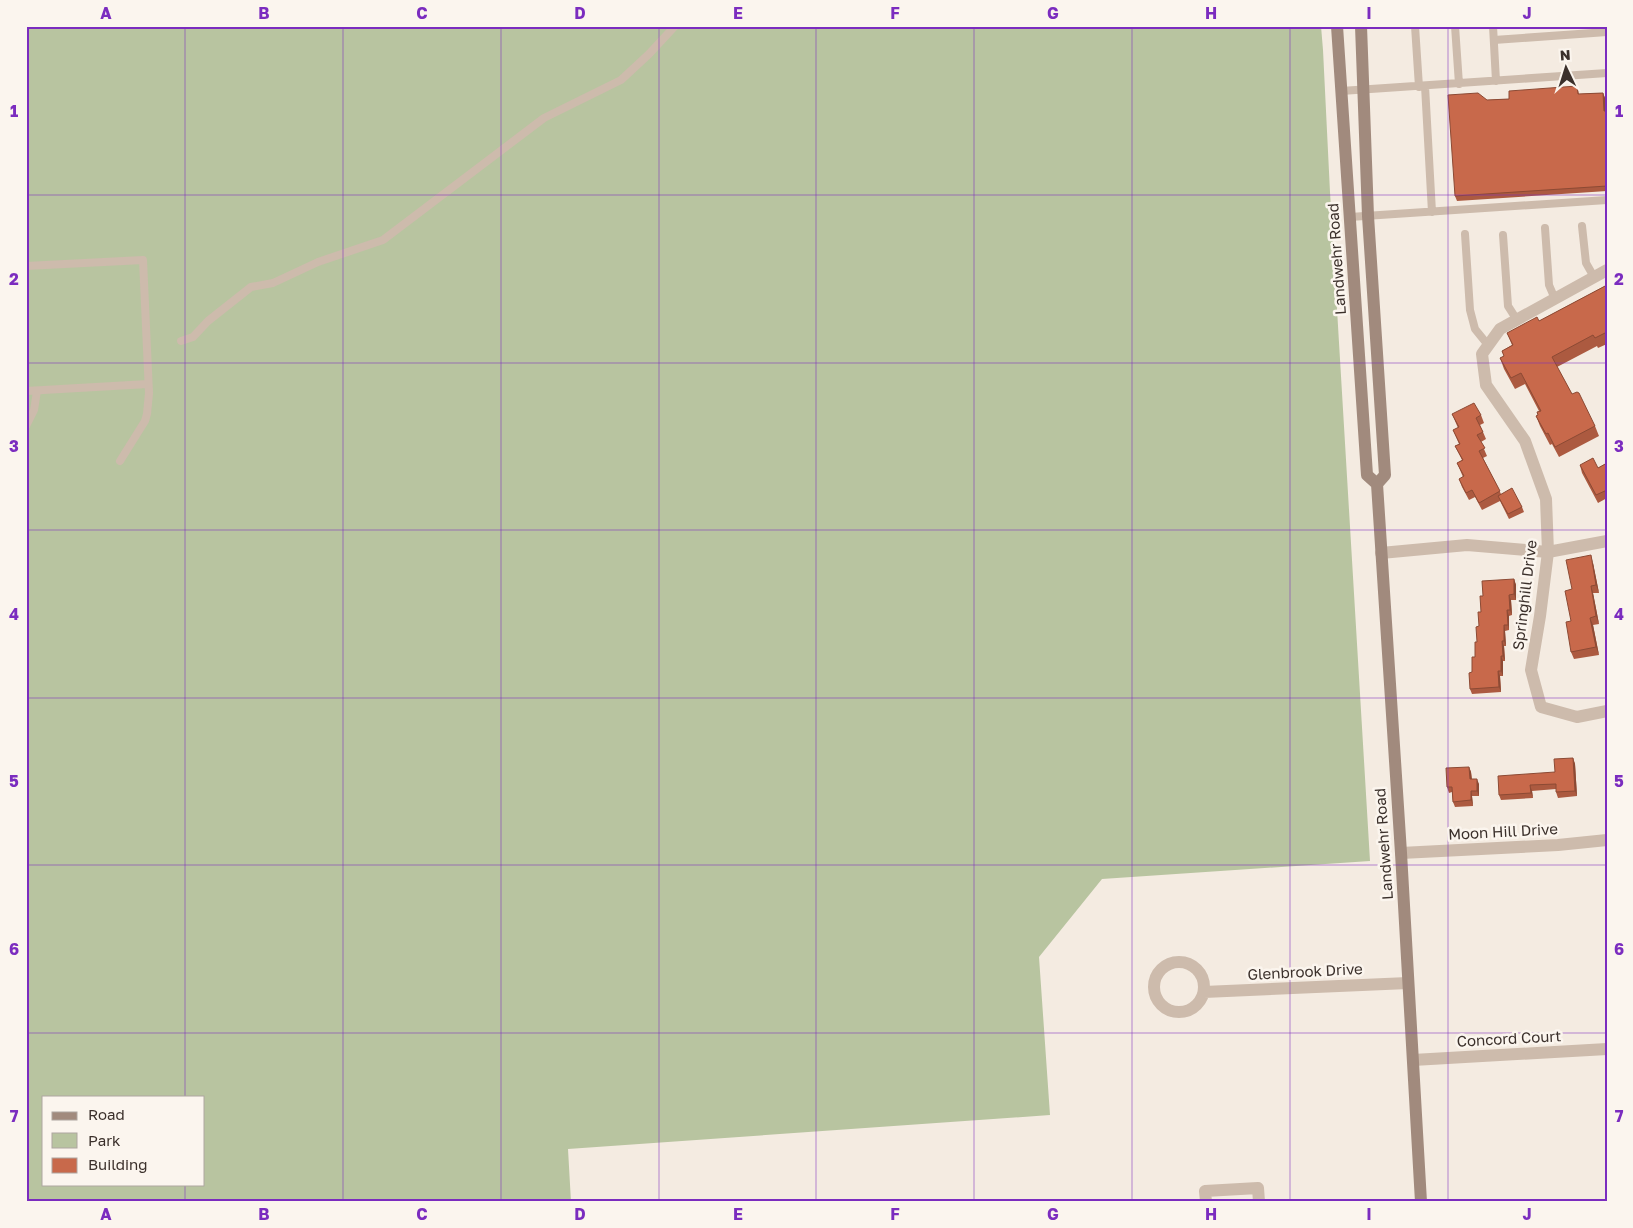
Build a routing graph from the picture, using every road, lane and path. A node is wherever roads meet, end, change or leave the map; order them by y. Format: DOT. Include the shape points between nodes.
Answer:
graph roads {
  1 [pos="675,26"];
  2 [pos="1337,26"];
  3 [pos="1361,26"];
  4 [pos="1415,26"];
  5 [pos="1455,26"];
  6 [pos="1493,26"];
  7 [pos="1607,32"];
  8 [pos="1494,40"];
  9 [pos="1607,73"];
  10 [pos="1496,81"];
  11 [pos="1459,84"];
  12 [pos="1422,87"];
  13 [pos="1364,90"];
  14 [pos="1342,91"];
  15 [pos="1607,200"];
  16 [pos="1432,212"];
  17 [pos="1368,216"];
  18 [pos="1350,217"];
  19 [pos="1582,226"];
  20 [pos="1545,228"];
  21 [pos="1465,234"];
  22 [pos="1503,235"];
  23 [pos="26,266"];
  24 [pos="1607,270"];
  25 [pos="1594,277"];
  26 [pos="1555,299"];
  27 [pos="1517,320"];
  28 [pos="180,341"];
  29 [pos="1488,345"];
  30 [pos="148,384"];
  31 [pos="37,390"];
  32 [pos="26,391"];
  33 [pos="26,426"];
  34 [pos="120,461"];
  35 [pos="1376,484"];
  36 [pos="1607,541"];
  37 [pos="1548,552"];
  38 [pos="1381,553"];
  39 [pos="1607,711"];
  40 [pos="1607,840"];
  41 [pos="1401,853"];
  42 [pos="1408,982"];
  43 [pos="1204,992"];
  44 [pos="1607,1049"];
  45 [pos="1412,1060"];
  46 [pos="1206,1202"];
  47 [pos="1259,1202"];
  48 [pos="1421,1202"];
  1 -- 28 [label="lane" via="621,80 544,118 383,240 318,262 273,283 251,287 193,337"];
  2 -- 14 [label="main road, Landwehr Road"];
  3 -- 13 [label="main road, Landwehr Road"];
  4 -- 12 [label="lane"];
  5 -- 11 [label="lane"];
  6 -- 8 [label="lane"];
  7 -- 8 [label="lane"];
  8 -- 10 [label="lane"];
  9 -- 10 [label="lane"];
  10 -- 11 [label="lane"];
  11 -- 12 [label="lane"];
  12 -- 13 [label="lane"];
  12 -- 16 [label="lane"];
  13 -- 14 [label="lane"];
  13 -- 17 [label="main road, Landwehr Road"];
  14 -- 18 [label="main road, Landwehr Road"];
  15 -- 16 [label="lane"];
  16 -- 17 [label="lane"];
  17 -- 18 [label="lane"];
  17 -- 35 [label="main road, Landwehr Road" via="1385,475"];
  18 -- 35 [label="main road, Landwehr Road" via="1367,475"];
  19 -- 25 [label="lane" via="1586,263"];
  20 -- 26 [label="lane" via="1549,285"];
  21 -- 29 [label="lane" via="1470,310 1475,328"];
  22 -- 27 [label="lane" via="1508,306"];
  23 -- 30 [label="lane" via="143,260"];
  24 -- 25 [label="street"];
  25 -- 26 [label="street"];
  26 -- 27 [label="street"];
  27 -- 29 [label="street" via="1500,329"];
  29 -- 37 [label="street, Springhill Drive" via="1482,354 1486,385 1525,441 1546,499"];
  30 -- 31 [label="lane"];
  30 -- 34 [label="lane" via="145,421"];
  31 -- 32 [label="lane"];
  31 -- 33 [label="lane" via="34,410"];
  35 -- 38 [label="main road, Landwehr Road"];
  36 -- 37 [label="street"];
  37 -- 38 [label="street" via="1467,545"];
  37 -- 39 [label="street, Springhill Drive" via="1531,670 1541,707 1577,716"];
  38 -- 41 [label="main road, Landwehr Road"];
  40 -- 41 [label="street, Moon Hill Drive"];
  41 -- 42 [label="main road, Landwehr Road"];
  42 -- 43 [label="street, Glenbrook Drive"];
  42 -- 45 [label="main road, Landwehr Road"];
  43 -- 43 [label="street" via="1202,975 1190,964 1182,962 1173,962 1159,970 1153,986 1158,1002 1171,1011 1188,1011 1201,1000"];
  44 -- 45 [label="street, Concord Court"];
  45 -- 48 [label="main road, Landwehr Road"];
  46 -- 47 [label="street" via="1205,1191 1258,1188"];
}
